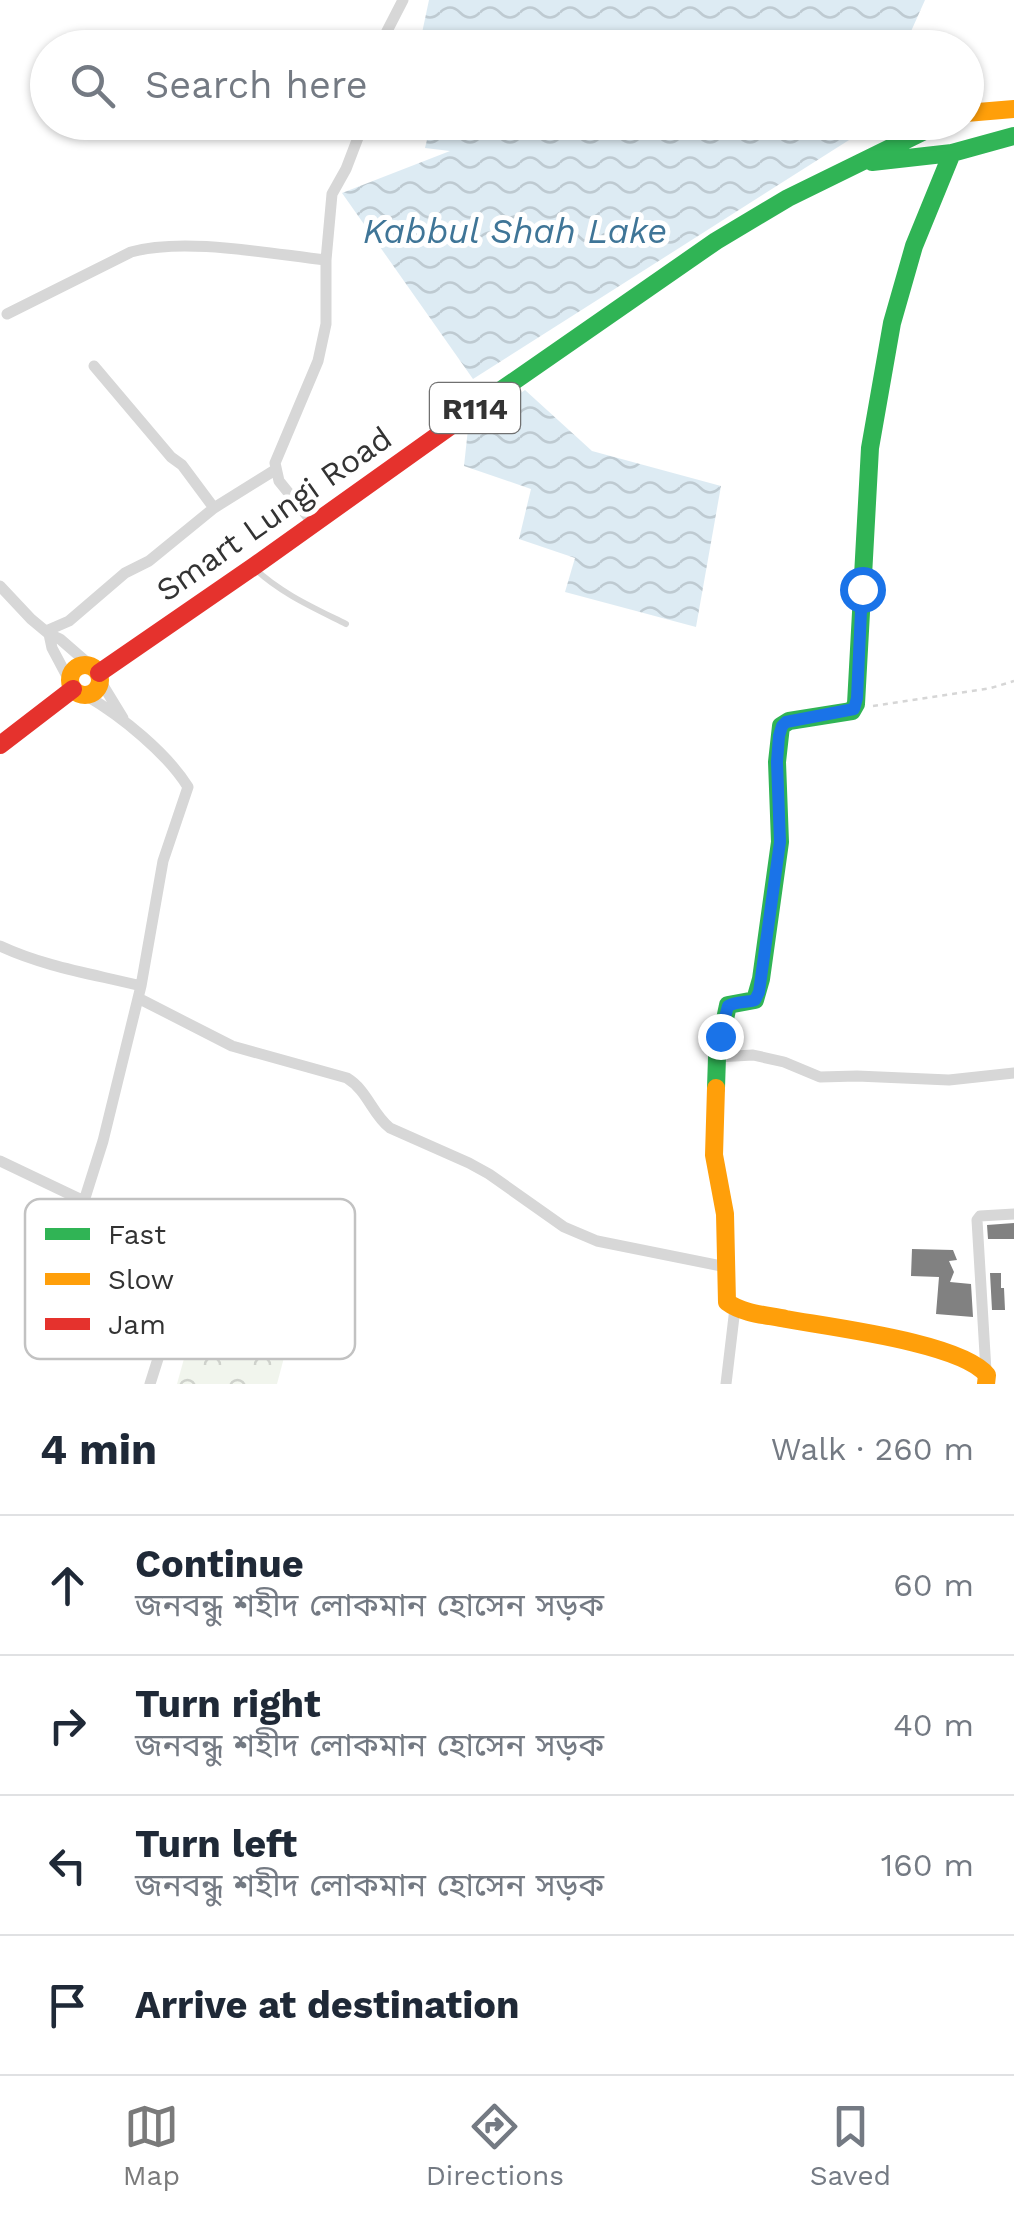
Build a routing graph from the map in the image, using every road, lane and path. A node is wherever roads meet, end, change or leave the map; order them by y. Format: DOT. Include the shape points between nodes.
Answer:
graph roads {
  1 [pos="403,0"];
  2 [pos="388,30"];
  3 [pos="1014,109"];
  4 [pos="984,112"];
  5 [pos="1014,136"];
  6 [pos="357,140"];
  7 [pos="907,140"];
  8 [pos="952,153"];
  9 [pos="862,162"];
  10 [pos="326,260"];
  11 [pos="7,314"];
  12 [pos="94,366"];
  13 [pos="275,470"];
  14 [pos="214,508"];
  15 [pos="313,523"];
  16 [pos="253,567"];
  17 [pos="0,586"];
  18 [pos="346,624"];
  19 [pos="48,632"];
  20 [pos="87,681"];
  21 [pos="1014,681"];
  22 [pos="854,709"];
  23 [pos="0,745"];
  24 [pos="0,946"];
  25 [pos="139,992"];
  26 [pos="717,1057"];
  27 [pos="1014,1072"];
  28 [pos="0,1161"];
  29 [pos="82,1199"];
  30 [pos="84,1199"];
  31 [pos="1014,1214"];
  32 [pos="726,1267"];
  33 [pos="735,1308"];
  34 [pos="158,1359"];
  35 [pos="986,1380"];
  36 [pos="150,1384"];
  37 [pos="726,1384"];
  1 -- 2 [label="street"];
  3 -- 4 [label="street"];
  5 -- 8 [label="street, R114"];
  6 -- 10 [label="street" via="332,194"];
  7 -- 9 [label="street, Smart Lungi Road / R114"];
  8 -- 9 [label="street, R114"];
  8 -- 22 [label="street" via="892,323 870,448"];
  9 -- 15 [label="street, Smart Lungi Road / R114" via="716,241"];
  10 -- 11 [label="street" via="152,246"];
  10 -- 13 [label="street" via="326,324 318,361"];
  12 -- 14 [label="street"];
  13 -- 14 [label="street"];
  13 -- 15 [label="street"];
  14 -- 19 [label="street"];
  15 -- 16 [label="street, Smart Lungi Road / R114"];
  16 -- 18 [label="lane"];
  16 -- 20 [label="street, Smart Lungi Road / R114"];
  17 -- 19 [label="street"];
  19 -- 20 [label="street" via="60,639"];
  19 -- 20 [label="street" via="52,648"];
  20 -- 23 [label="street, Smart Lungi Road / R114"];
  20 -- 25 [label="street" via="188,787 163,861"];
  21 -- 22 [label="path"];
  22 -- 26 [label="street" via="782,726 780,842 759,992 755,1000 728,1006"];
  24 -- 25 [label="street"];
  25 -- 30 [label="street"];
  25 -- 32 [label="street" via="232,1046 347,1078 390,1128 489,1174 564,1226 597,1241"];
  26 -- 27 [label="street" via="753,1055 820,1077 949,1080"];
  26 -- 32 [label="street" via="714,1155"];
  28 -- 29 [label="street"];
  31 -- 35 [label="street" via="977,1220"];
  32 -- 33 [label="street" via="727,1302"];
  33 -- 35 [label="street" via="926,1346 980,1366"];
  33 -- 37 [label="street"];
  34 -- 36 [label="street"];
}
